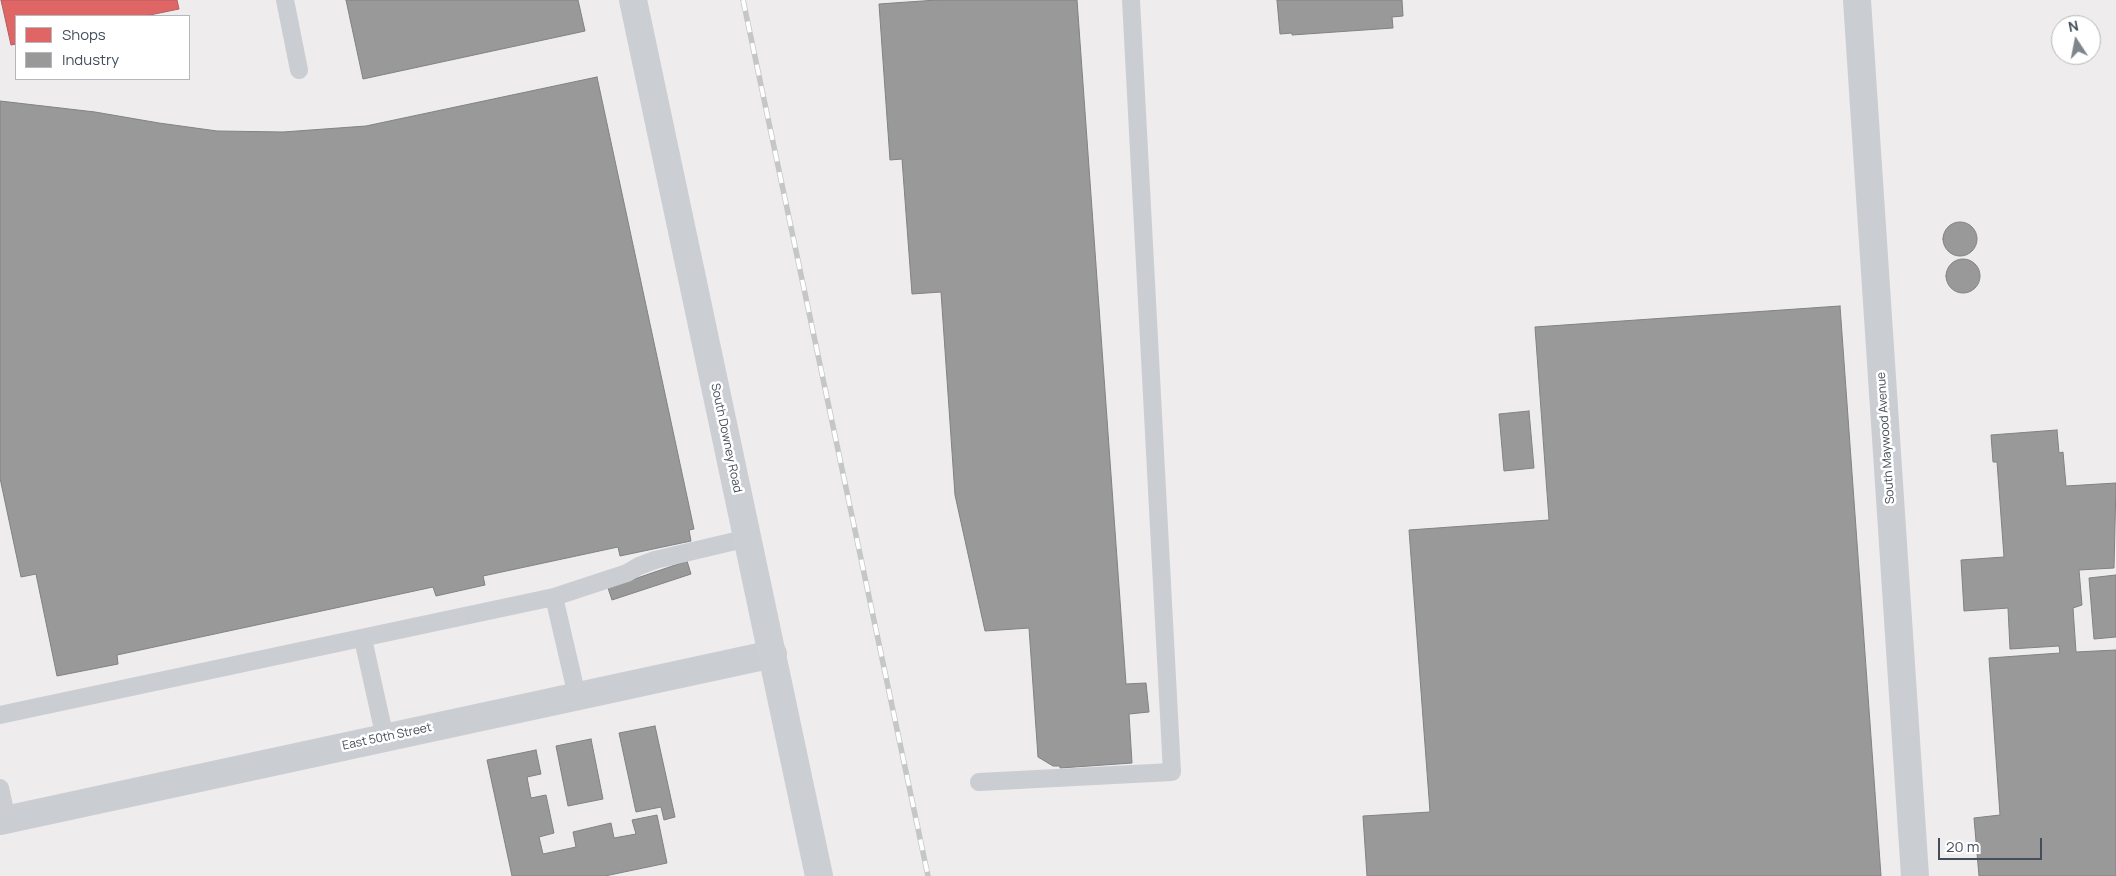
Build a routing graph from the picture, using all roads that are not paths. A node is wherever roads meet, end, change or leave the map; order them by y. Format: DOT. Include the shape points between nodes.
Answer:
graph roads {
  1 [pos="285,0"];
  2 [pos="633,0"];
  3 [pos="1131,0"];
  4 [pos="1857,0"];
  5 [pos="299,70"];
  6 [pos="748,538"];
  7 [pos="554,597"];
  8 [pos="363,639"];
  9 [pos="773,654"];
  10 [pos="577,696"];
  11 [pos="0,715"];
  12 [pos="385,738"];
  13 [pos="979,782"];
  14 [pos="0,788"];
  15 [pos="3,821"];
  16 [pos="819,876"];
  17 [pos="1915,876"];
  1 -- 5 [label="lane"];
  2 -- 6 [label="main road, South Downey Road"];
  3 -- 13 [label="lane" via="1172,772"];
  4 -- 17 [label="street, South Maywood Avenue"];
  6 -- 7 [label="lane" via="655,560 627,573"];
  6 -- 9 [label="main road, South Downey Road"];
  7 -- 8 [label="lane"];
  7 -- 10 [label="lane"];
  8 -- 11 [label="lane"];
  8 -- 12 [label="lane"];
  9 -- 10 [label="street, East 50th Street"];
  9 -- 16 [label="main road, South Downey Road"];
  10 -- 12 [label="street, East 50th Street"];
  12 -- 15 [label="street, East 50th Street"];
  14 -- 15 [label="lane"];
}
